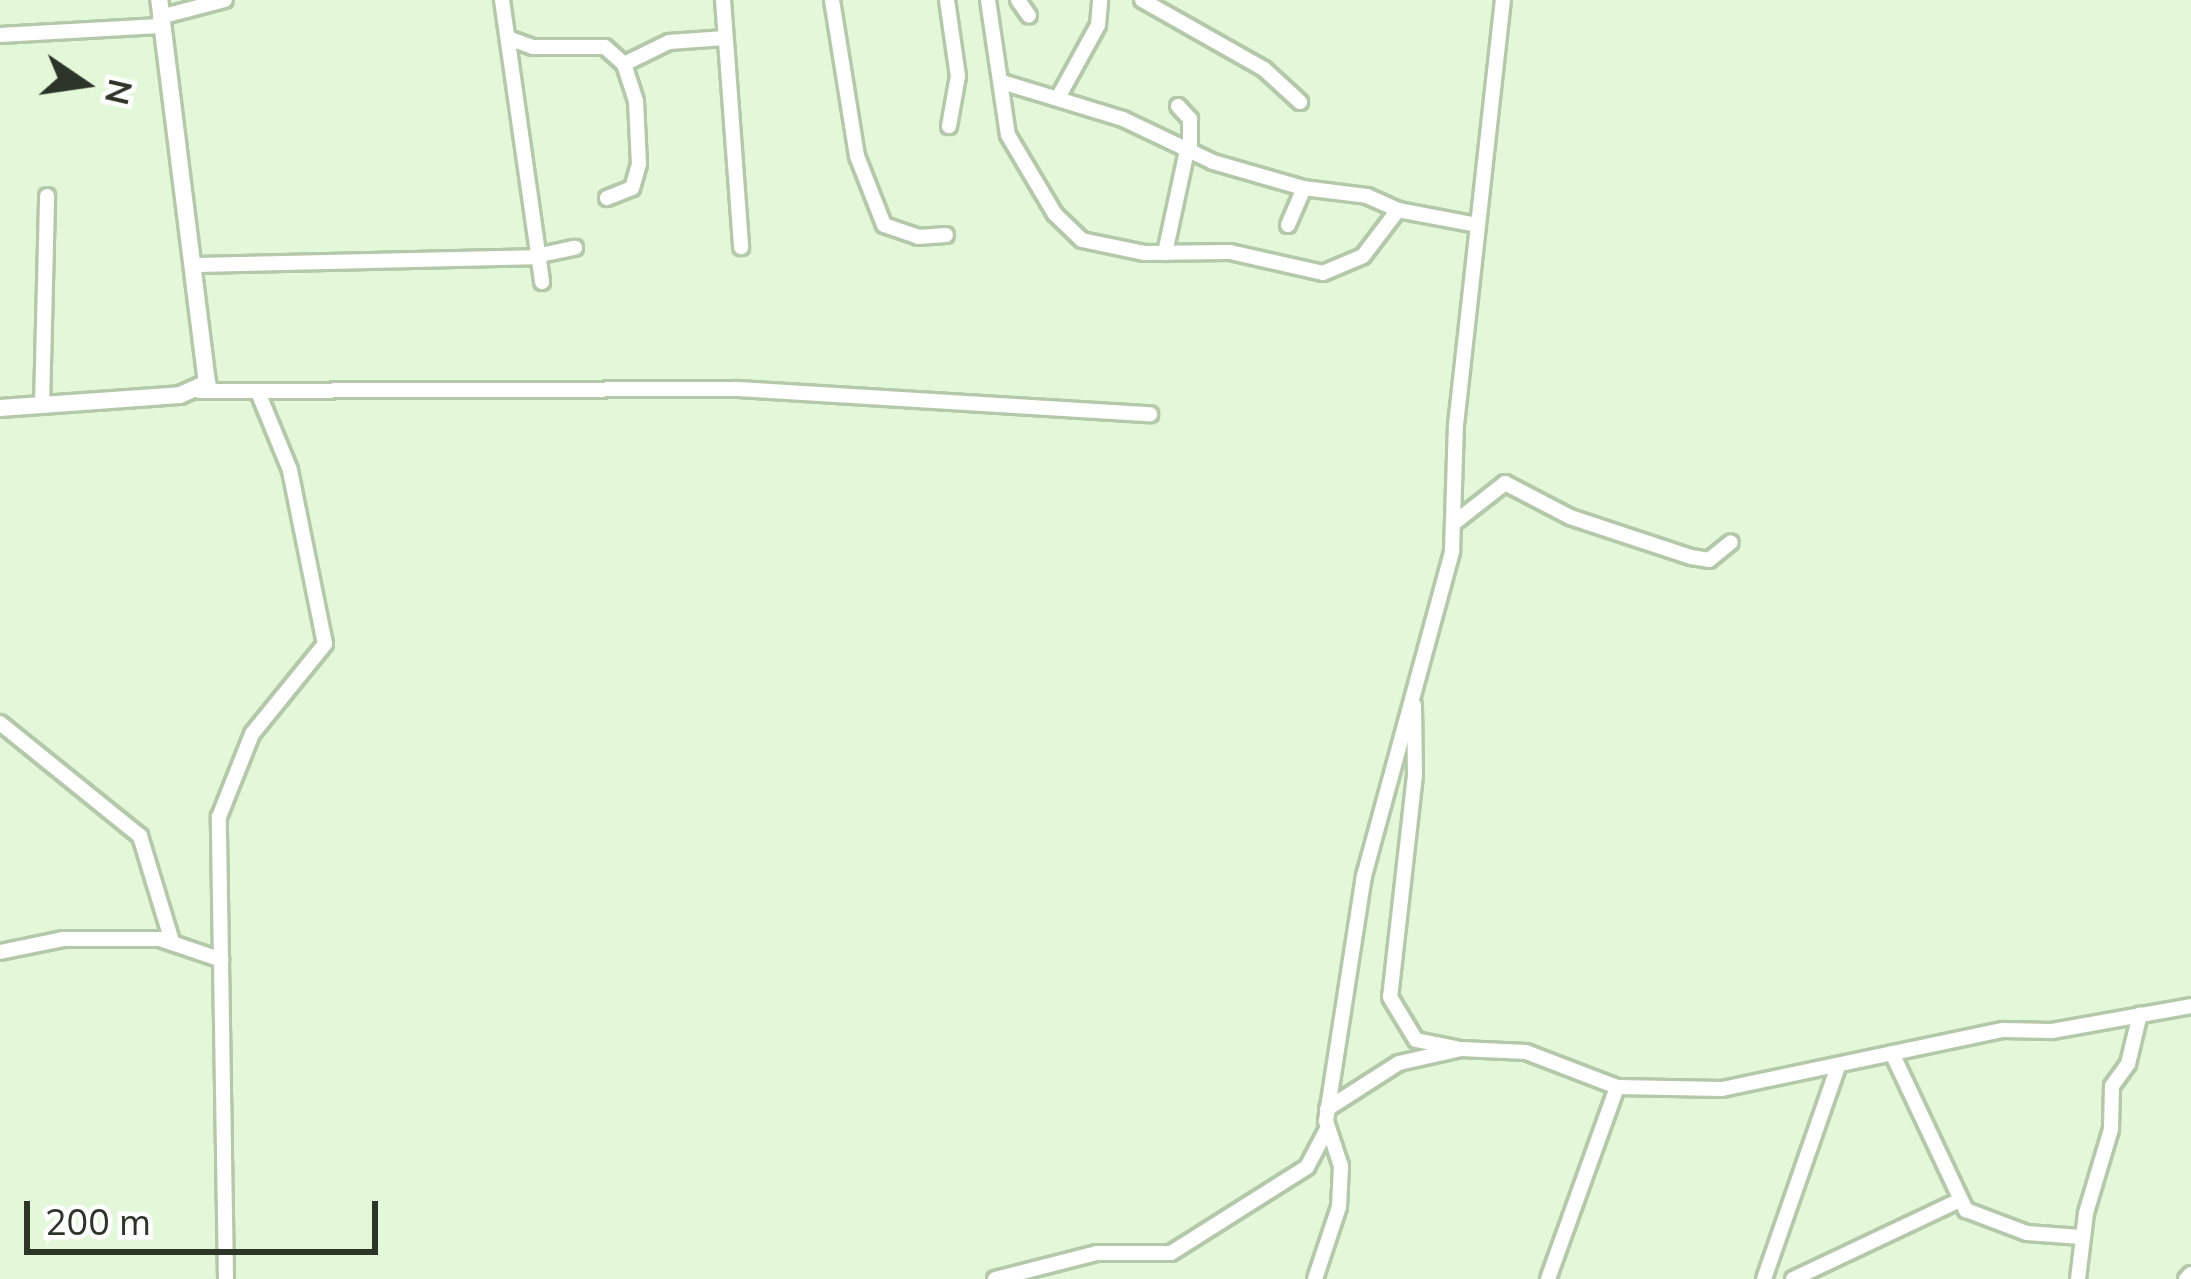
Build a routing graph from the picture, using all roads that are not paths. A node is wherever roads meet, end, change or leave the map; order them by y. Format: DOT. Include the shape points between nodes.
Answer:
graph roads {
  1 [pos="225,0"];
  2 [pos="502,0"];
  3 [pos="723,0"];
  4 [pos="832,0"];
  5 [pos="947,0"];
  6 [pos="988,0"];
  7 [pos="1018,0"];
  8 [pos="1100,0"];
  9 [pos="1142,0"];
  10 [pos="1503,0"];
  11 [pos="160,14"];
  12 [pos="1029,16"];
  13 [pos="0,34"];
  14 [pos="508,38"];
  15 [pos="725,38"];
  16 [pos="624,64"];
  17 [pos="1002,82"];
  18 [pos="1059,96"];
  19 [pos="1300,102"];
  20 [pos="1178,106"];
  21 [pos="949,126"];
  22 [pos="1189,150"];
  23 [pos="1304,188"];
  24 [pos="47,196"];
  25 [pos="607,198"];
  26 [pos="1398,210"];
  27 [pos="1288,225"];
  28 [pos="1477,226"];
  29 [pos="946,235"];
  30 [pos="741,247"];
  31 [pos="575,248"];
  32 [pos="1165,254"];
  33 [pos="536,256"];
  34 [pos="194,265"];
  35 [pos="542,282"];
  36 [pos="200,391"];
  37 [pos="258,392"];
  38 [pos="42,406"];
  39 [pos="0,408"];
  40 [pos="1150,414"];
  41 [pos="1454,523"];
  42 [pos="1731,542"];
  43 [pos="1414,685"];
  44 [pos="0,723"];
  45 [pos="172,941"];
  46 [pos="0,952"];
  47 [pos="222,960"];
  48 [pos="2191,1006"];
  49 [pos="2140,1014"];
  50 [pos="1461,1048"];
  51 [pos="1892,1052"];
  52 [pos="1837,1069"];
  53 [pos="1617,1087"];
  54 [pos="1327,1109"];
  55 [pos="1327,1130"];
  56 [pos="1958,1201"];
  57 [pos="2080,1237"];
  58 [pos="226,1279"];
  59 [pos="995,1279"];
  60 [pos="1315,1279"];
  61 [pos="1548,1279"];
  62 [pos="1764,1279"];
  63 [pos="1793,1279"];
  64 [pos="2078,1279"];
  1 -- 11 [label="street"];
  2 -- 14 [label="street"];
  3 -- 15 [label="street"];
  4 -- 29 [label="street" via="857,156 884,225 918,237"];
  5 -- 21 [label="street" via="958,76"];
  6 -- 17 [label="street"];
  7 -- 12 [label="street"];
  8 -- 18 [label="street" via="1098,25"];
  9 -- 19 [label="street" via="1264,69"];
  10 -- 28 [label="street"];
  11 -- 13 [label="street"];
  11 -- 34 [label="street"];
  14 -- 16 [label="street" via="533,47 605,47"];
  14 -- 33 [label="street"];
  15 -- 16 [label="street" via="669,42"];
  15 -- 30 [label="street"];
  16 -- 25 [label="street" via="636,101 639,164 632,188"];
  17 -- 18 [label="street"];
  17 -- 32 [label="street" via="1008,135 1060,221 1093,243"];
  18 -- 22 [label="street"];
  20 -- 22 [label="street" via="1190,119"];
  22 -- 23 [label="street"];
  22 -- 32 [label="street"];
  23 -- 26 [label="street" via="1367,196"];
  23 -- 27 [label="street"];
  24 -- 38 [label="street"];
  26 -- 28 [label="street"];
  26 -- 32 [label="street" via="1364,256 1323,273 1230,252"];
  28 -- 41 [label="street"];
  31 -- 33 [label="street"];
  33 -- 34 [label="street"];
  33 -- 35 [label="street"];
  34 -- 36 [label="street" via="208,378"];
  36 -- 37 [label="street"];
  36 -- 38 [label="street"];
  37 -- 40 [label="street" via="737,389"];
  37 -- 47 [label="street" via="290,470 325,644 309,673 262,719 229,778 219,817"];
  38 -- 39 [label="street"];
  41 -- 42 [label="street" via="1504,483 1570,518 1691,557 1709,560"];
  41 -- 43 [label="street"];
  43 -- 50 [label="street" via="1414,775 1390,998 1415,1040"];
  43 -- 54 [label="street" via="1364,876"];
  44 -- 45 [label="street" via="140,836"];
  45 -- 46 [label="street" via="63,939"];
  45 -- 47 [label="street"];
  47 -- 58 [label="street"];
  48 -- 49 [label="street"];
  49 -- 51 [label="street"];
  49 -- 57 [label="street" via="2128,1064 2112,1086 2109,1140"];
  50 -- 53 [label="street" via="1526,1052"];
  50 -- 54 [label="street" via="1399,1063"];
  51 -- 52 [label="street"];
  51 -- 56 [label="street"];
  52 -- 53 [label="street" via="1722,1089"];
  52 -- 62 [label="street"];
  53 -- 61 [label="street"];
  54 -- 55 [label="street"];
  55 -- 59 [label="street" via="1307,1167 1171,1253 1097,1253"];
  55 -- 60 [label="street" via="1342,1184"];
  56 -- 57 [label="street" via="2006,1227"];
  56 -- 63 [label="street"];
  57 -- 64 [label="street"];
}
